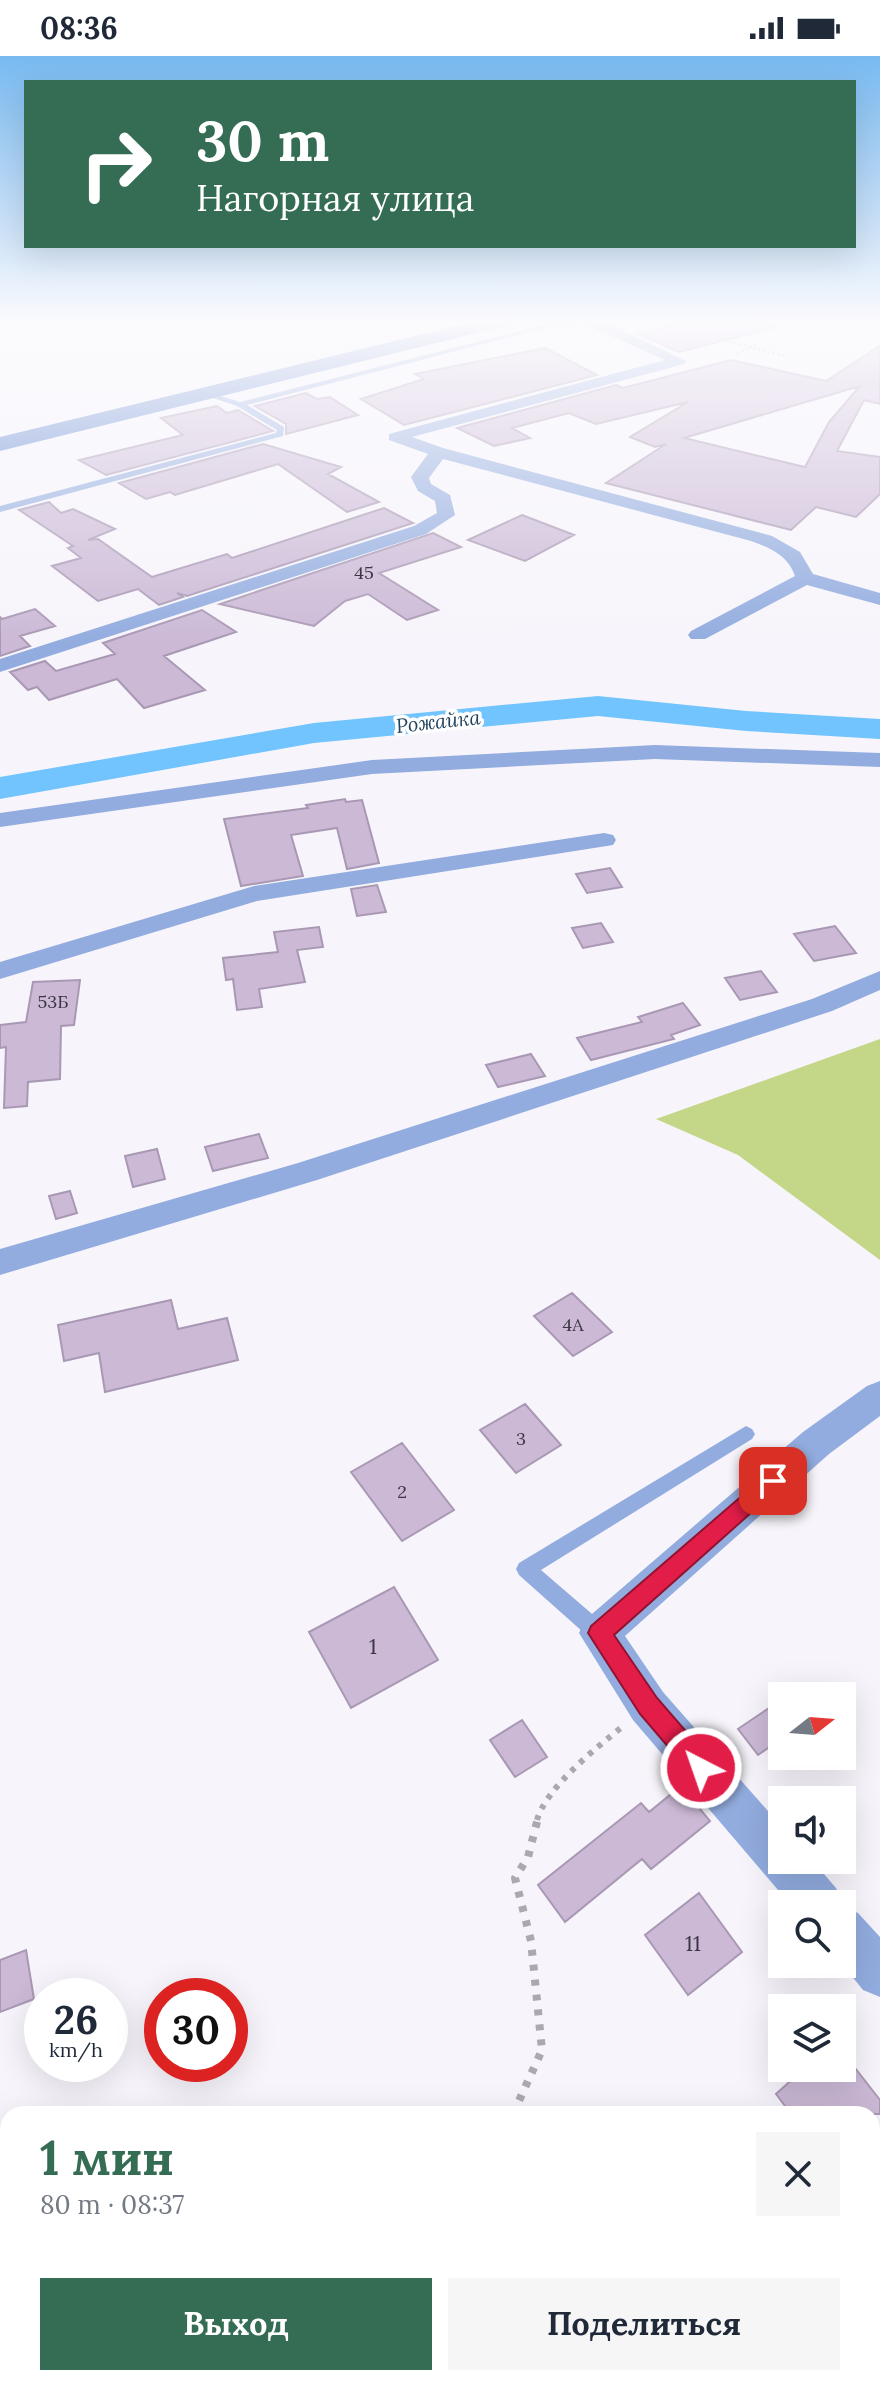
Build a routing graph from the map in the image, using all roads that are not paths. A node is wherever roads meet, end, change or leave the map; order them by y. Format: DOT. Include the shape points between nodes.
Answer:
graph roads {
  1 [pos="66,428"];
  2 [pos="279,428"];
  3 [pos="430,428"];
  4 [pos="0,444"];
  5 [pos="437,452"];
  6 [pos="0,509"];
  7 [pos="805,578"];
  8 [pos="880,599"];
  9 [pos="698,635"];
  10 [pos="0,666"];
  11 [pos="880,760"];
  12 [pos="0,820"];
  13 [pos="604,840"];
  14 [pos="0,971"];
  15 [pos="880,980"];
  16 [pos="0,1262"];
  17 [pos="880,1396"];
  18 [pos="746,1434"];
  19 [pos="599,1633"];
  20 [pos="808,1890"];
  21 [pos="856,1945"];
  22 [pos="880,1973"];
  1 -- 4 [label="street"];
  2 -- 6 [label="lane" via="280,434"];
  3 -- 5 [label="street" via="395,437"];
  5 -- 7 [label="street" via="782,545 803,564"];
  5 -- 10 [label="street" via="420,477 424,487 444,499 446,515 420,530"];
  7 -- 8 [label="street"];
  7 -- 9 [label="street"];
  11 -- 12 [label="street" via="655,752 372,767"];
  13 -- 14 [label="street" via="254,894"];
  15 -- 16 [label="street" via="822,1005 306,1172"];
  17 -- 19 [label="street" via="816,1443"];
  18 -- 19 [label="lane" via="526,1569"];
  19 -- 20 [label="street" via="648,1706"];
  21 -- 22 [label="street"];
}
